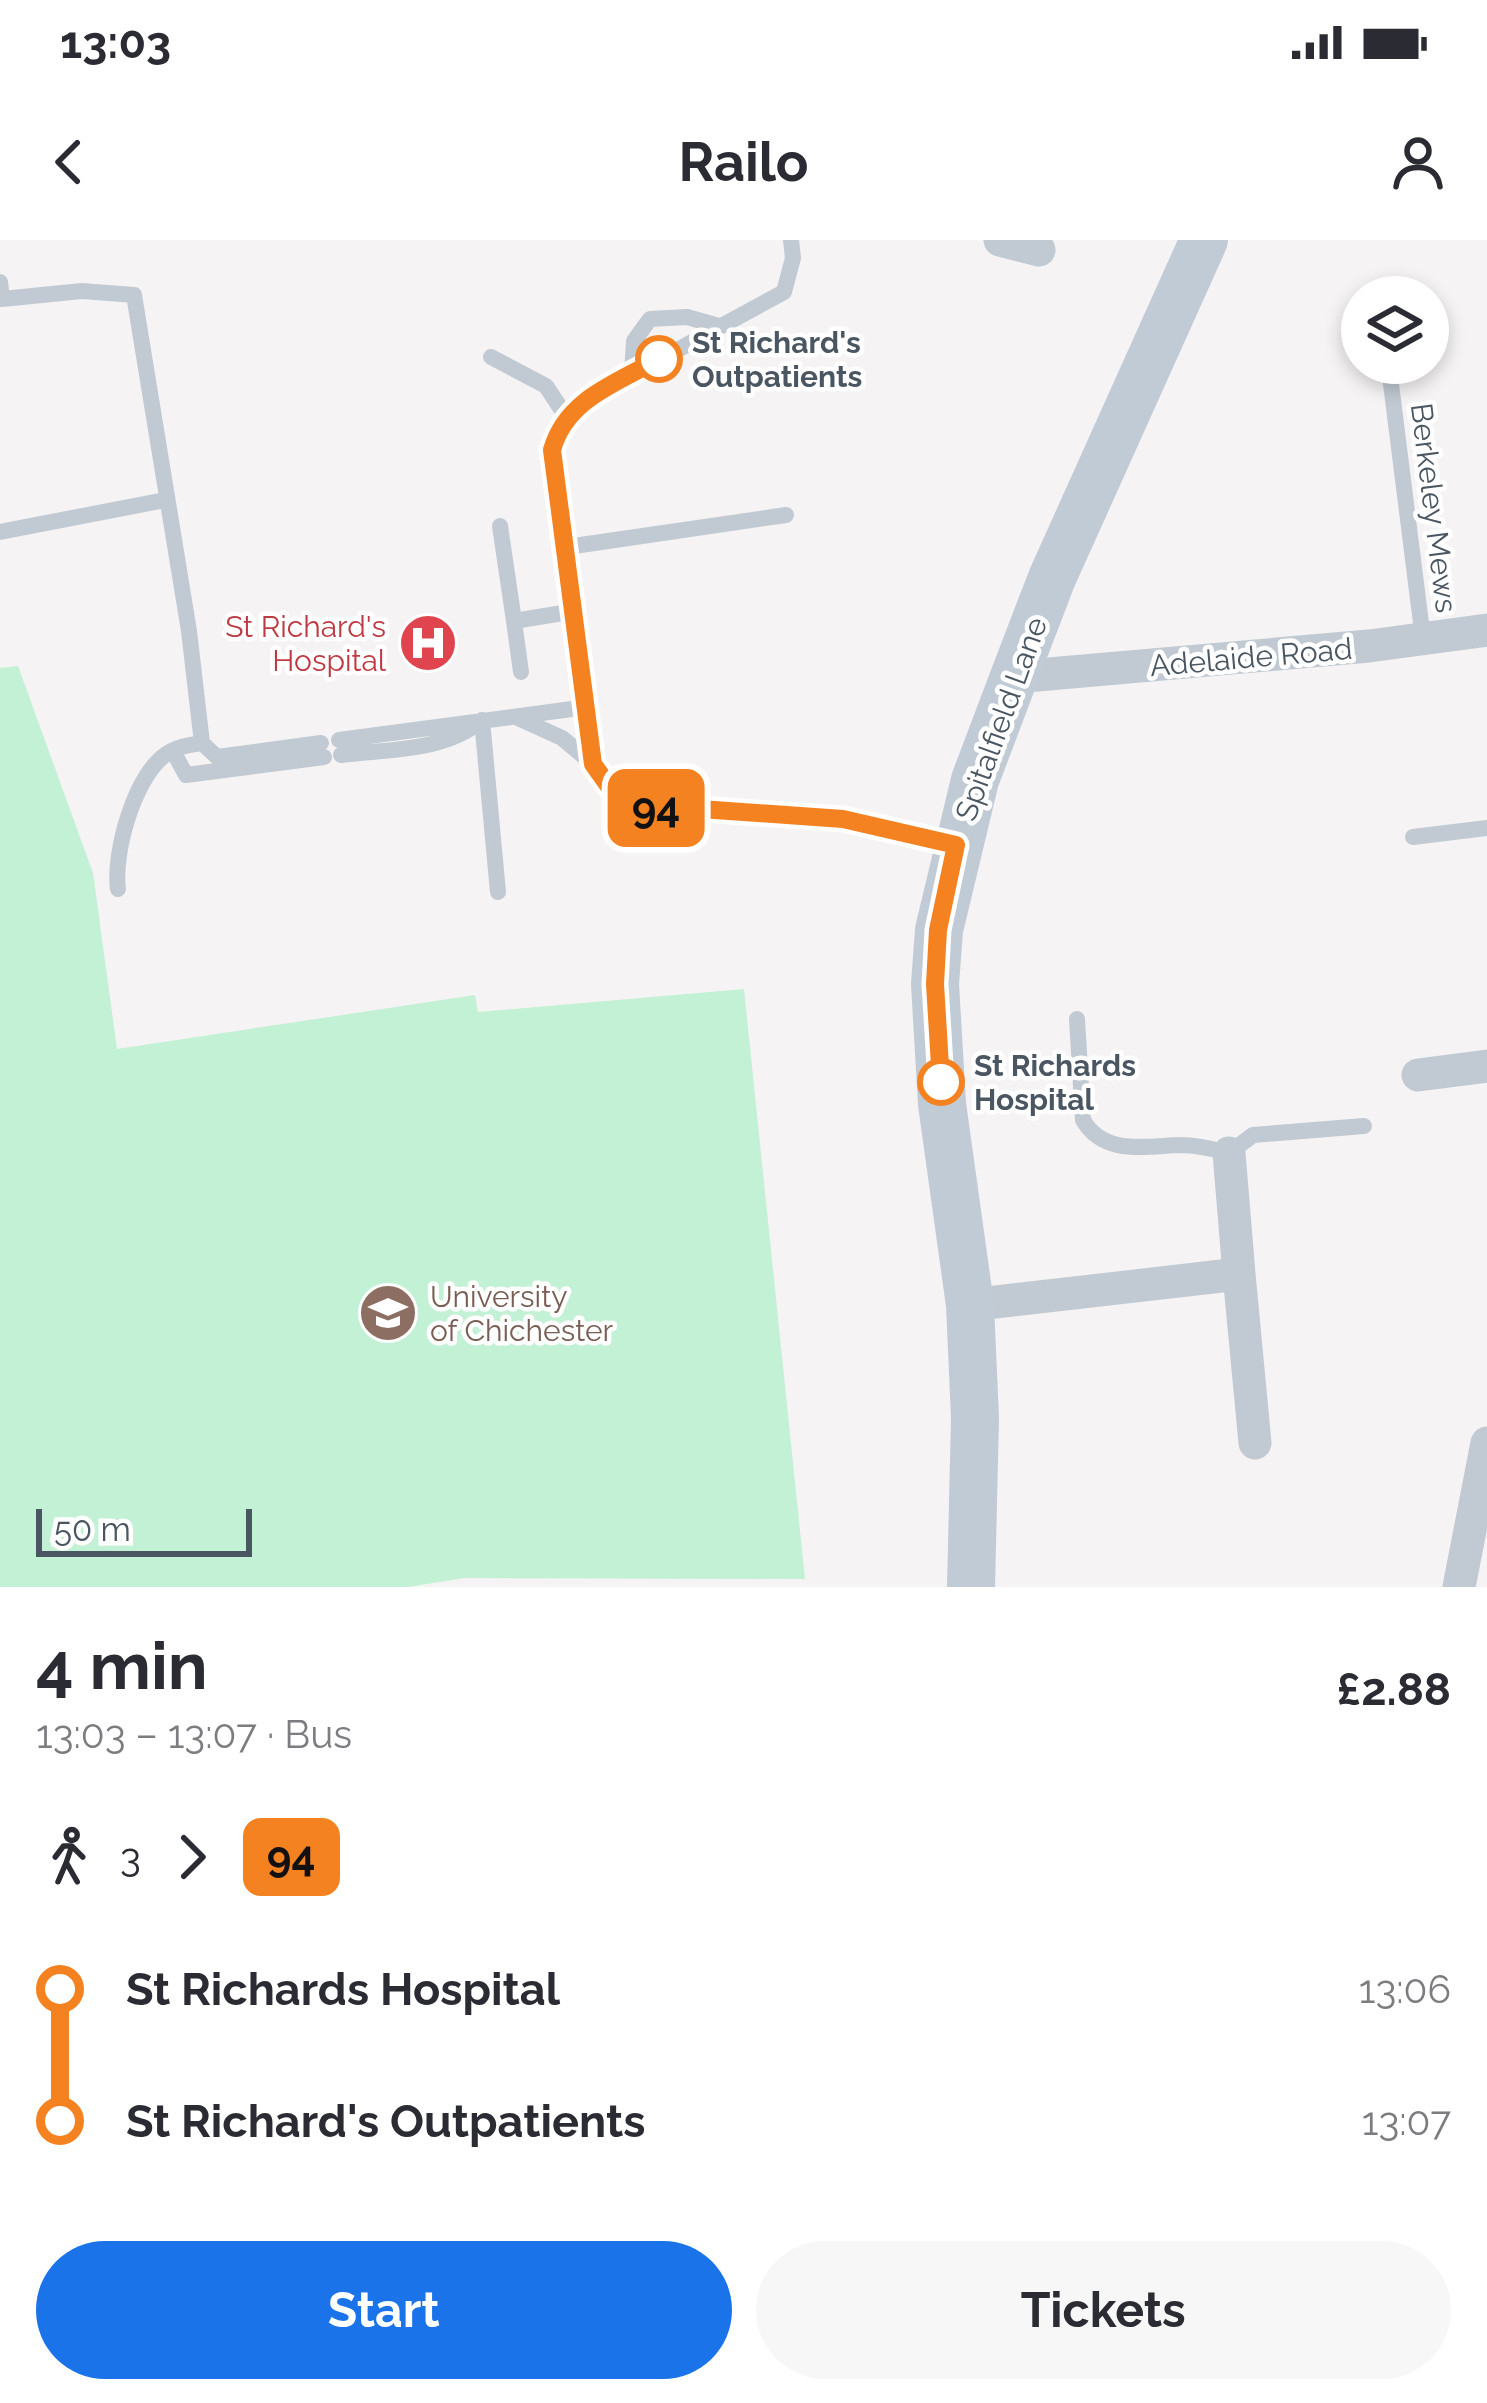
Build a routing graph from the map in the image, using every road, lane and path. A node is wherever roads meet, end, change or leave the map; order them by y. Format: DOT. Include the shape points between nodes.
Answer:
graph roads {
  1 [pos="791,240"];
  2 [pos="1000,240"];
  3 [pos="1204,240"];
  4 [pos="1039,250"];
  5 [pos="0,282"];
  6 [pos="719,326"];
  7 [pos="490,357"];
  8 [pos="632,374"];
  9 [pos="1391,384"];
  10 [pos="567,418"];
  11 [pos="165,500"];
  12 [pos="786,514"];
  13 [pos="500,526"];
  14 [pos="628,528"];
  15 [pos="0,532"];
  16 [pos="567,541"];
  17 [pos="575,611"];
  18 [pos="514,622"];
  19 [pos="1487,630"];
  20 [pos="1423,639"];
  21 [pos="521,672"];
  22 [pos="1014,677"];
  23 [pos="587,707"];
  24 [pos="512,716"];
  25 [pos="482,720"];
  26 [pos="202,743"];
  27 [pos="331,749"];
  28 [pos="173,751"];
  29 [pos="593,764"];
  30 [pos="1487,828"];
  31 [pos="1413,837"];
  32 [pos="956,845"];
  33 [pos="118,889"];
  34 [pos="498,892"];
  35 [pos="1078,1019"];
  36 [pos="1487,1066"];
  37 [pos="1418,1075"];
  38 [pos="1364,1126"];
  39 [pos="1229,1153"];
  40 [pos="1239,1274"];
  41 [pos="970,1305"];
  42 [pos="1255,1443"];
  43 [pos="1487,1443"];
  44 [pos="971,1587"];
  45 [pos="1459,1587"];
  1 -- 6 [label="lane" via="784,292"];
  2 -- 4 [label="street"];
  3 -- 22 [label="main road, Spitalfield Lane"];
  5 -- 11 [label="lane" via="2,299 82,290 134,295"];
  6 -- 8 [label="lane"];
  6 -- 8 [label="lane" via="650,319 634,341"];
  7 -- 10 [label="lane" via="546,386"];
  8 -- 10 [label="lane"];
  9 -- 20 [label="lane, Berkeley Mews"];
  10 -- 16 [label="lane" via="552,450"];
  11 -- 15 [label="lane"];
  11 -- 26 [label="lane"];
  12 -- 16 [label="lane"];
  13 -- 18 [label="lane"];
  14 -- 16 [label="lane"];
  16 -- 17 [label="lane"];
  17 -- 18 [label="lane"];
  17 -- 23 [label="lane"];
  18 -- 21 [label="lane"];
  19 -- 20 [label="street, Adelaide Road"];
  20 -- 22 [label="street, Adelaide Road"];
  22 -- 32 [label="main road, Spitalfield Lane"];
  23 -- 24 [label="lane"];
  23 -- 29 [label="lane"];
  24 -- 25 [label="lane"];
  24 -- 29 [label="lane" via="562,738"];
  25 -- 27 [label="lane" via="445,742"];
  25 -- 34 [label="lane"];
  26 -- 27 [label="lane" via="217,757"];
  26 -- 28 [label="lane"];
  27 -- 28 [label="lane" via="186,775"];
  28 -- 33 [label="lane" via="139,792 118,851"];
  29 -- 32 [label="lane" via="630,804 843,819"];
  30 -- 31 [label="lane"];
  32 -- 41 [label="main road, Spitalfield Lane" via="935,984 942,1104"];
  35 -- 39 [label="lane" via="1083,1120 1091,1133 1131,1148"];
  36 -- 37 [label="street"];
  38 -- 39 [label="lane" via="1253,1135"];
  39 -- 40 [label="street"];
  40 -- 41 [label="street"];
  40 -- 42 [label="street"];
  41 -- 44 [label="main road, Spitalfield Lane"];
  43 -- 45 [label="street"];
}
